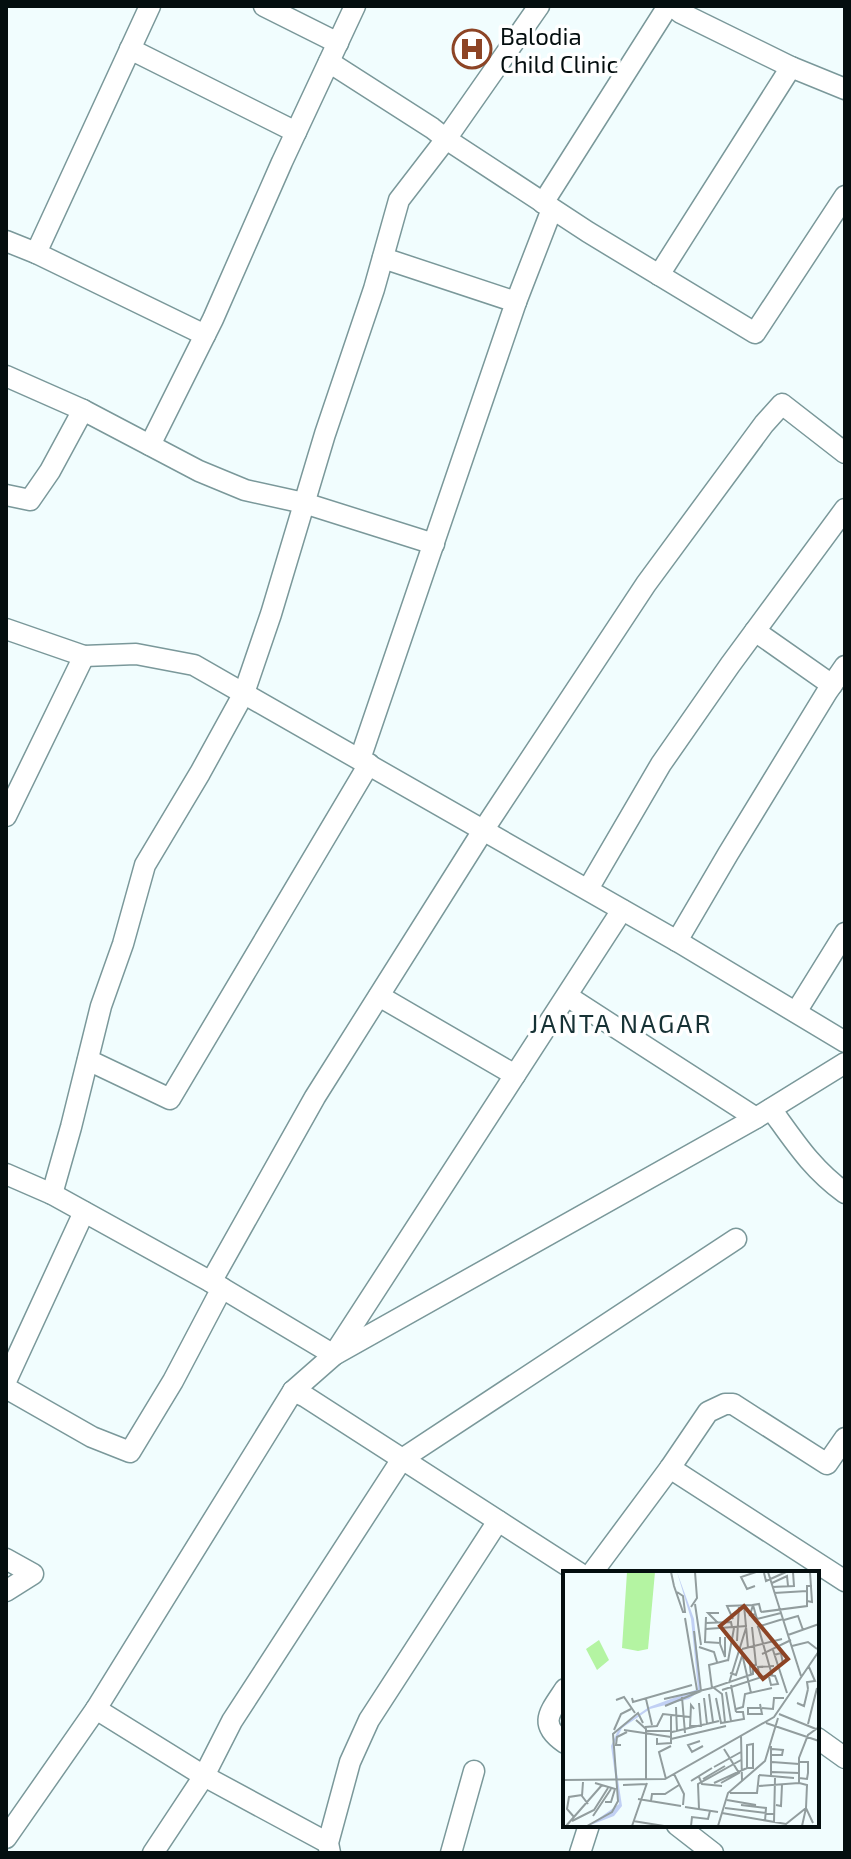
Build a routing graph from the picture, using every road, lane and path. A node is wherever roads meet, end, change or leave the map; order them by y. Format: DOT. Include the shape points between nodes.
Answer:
graph roads {
  1 [pos="150,6"];
  2 [pos="264,6"];
  3 [pos="355,6"];
  4 [pos="539,6"];
  5 [pos="670,6"];
  6 [pos="338,43"];
  7 [pos="130,49"];
  8 [pos="329,62"];
  9 [pos="791,67"];
  10 [pos="845,89"];
  11 [pos="296,132"];
  12 [pos="446,139"];
  13 [pos="845,196"];
  14 [pos="548,206"];
  15 [pos="6,241"];
  16 [pos="36,253"];
  17 [pos="383,258"];
  18 [pos="659,275"];
  19 [pos="516,302"];
  20 [pos="205,335"];
  21 [pos="6,376"];
  22 [pos="83,410"];
  23 [pos="842,443"];
  24 [pos="150,445"];
  25 [pos="6,495"];
  26 [pos="304,503"];
  27 [pos="845,509"];
  28 [pos="434,544"];
  29 [pos="6,629"];
  30 [pos="755,631"];
  31 [pos="84,656"];
  32 [pos="845,666"];
  33 [pos="832,685"];
  34 [pos="244,693"];
  35 [pos="365,762"];
  36 [pos="14,778"];
  37 [pos="6,816"];
  38 [pos="484,829"];
  39 [pos="588,889"];
  40 [pos="622,910"];
  41 [pos="845,933"];
  42 [pos="677,941"];
  43 [pos="379,996"];
  44 [pos="567,996"];
  45 [pos="796,1012"];
  46 [pos="845,1042"];
  47 [pos="88,1060"];
  48 [pos="845,1063"];
  49 [pos="515,1075"];
  50 [pos="763,1114"];
  51 [pos="6,1174"];
  52 [pos="845,1193"];
  53 [pos="52,1194"];
  54 [pos="84,1212"];
  55 [pos="736,1239"];
  56 [pos="217,1285"];
  57 [pos="334,1355"];
  58 [pos="6,1381"];
  59 [pos="6,1388"];
  60 [pos="293,1391"];
  61 [pos="845,1438"];
  62 [pos="402,1459"];
  63 [pos="827,1464"];
  64 [pos="670,1468"];
  65 [pos="845,1476"];
  66 [pos="498,1521"];
  67 [pos="6,1559"];
  68 [pos="576,1571"];
  69 [pos="593,1571"];
  70 [pos="845,1581"];
  71 [pos="6,1591"];
  72 [pos="563,1692"];
  73 [pos="96,1709"];
  74 [pos="819,1739"];
  75 [pos="563,1742"];
  76 [pos="845,1758"];
  77 [pos="474,1771"];
  78 [pos="204,1776"];
  79 [pos="588,1827"];
  80 [pos="680,1827"];
  81 [pos="6,1838"];
  82 [pos="332,1850"];
  83 [pos="153,1853"];
  84 [pos="451,1853"];
  85 [pos="580,1853"];
  86 [pos="713,1853"];
  1 -- 7 [label="street"];
  2 -- 6 [label="street"];
  3 -- 6 [label="street"];
  4 -- 12 [label="street"];
  5 -- 9 [label="street"];
  5 -- 14 [label="street"];
  6 -- 8 [label="street"];
  7 -- 11 [label="street"];
  7 -- 16 [label="street"];
  8 -- 11 [label="street"];
  8 -- 12 [label="street"];
  9 -- 10 [label="street"];
  9 -- 18 [label="street"];
  11 -- 20 [label="street"];
  12 -- 14 [label="street"];
  12 -- 17 [label="street" via="399,200"];
  13 -- 18 [label="street" via="755,333"];
  14 -- 18 [label="street"];
  14 -- 19 [label="street"];
  15 -- 16 [label="street"];
  16 -- 20 [label="street"];
  17 -- 19 [label="street"];
  17 -- 26 [label="street"];
  19 -- 28 [label="street"];
  20 -- 24 [label="street"];
  21 -- 22 [label="street"];
  22 -- 24 [label="street"];
  22 -- 25 [label="street" via="30,500"];
  23 -- 38 [label="street" via="782,404 646,584"];
  24 -- 26 [label="street" via="245,490"];
  26 -- 28 [label="street"];
  26 -- 34 [label="street"];
  27 -- 30 [label="street"];
  28 -- 35 [label="street"];
  29 -- 31 [label="street"];
  30 -- 33 [label="street"];
  30 -- 39 [label="street" via="661,764"];
  31 -- 34 [label="street" via="136,654 194,665"];
  31 -- 36 [label="street"];
  32 -- 33 [label="street"];
  33 -- 42 [label="street"];
  34 -- 35 [label="street"];
  34 -- 47 [label="street" via="145,865"];
  35 -- 38 [label="street"];
  35 -- 47 [label="street" via="170,1099"];
  36 -- 37 [label="street"];
  38 -- 39 [label="street"];
  38 -- 43 [label="street"];
  39 -- 40 [label="street"];
  40 -- 42 [label="street"];
  40 -- 44 [label="street"];
  41 -- 45 [label="street"];
  42 -- 45 [label="street"];
  43 -- 49 [label="street"];
  43 -- 56 [label="street" via="315,1097"];
  44 -- 49 [label="street"];
  44 -- 50 [label="street"];
  45 -- 46 [label="street"];
  47 -- 53 [label="street"];
  48 -- 50 [label="street"];
  49 -- 57 [label="street"];
  50 -- 52 [label="street"];
  50 -- 57 [label="street"];
  51 -- 53 [label="street"];
  53 -- 54 [label="street"];
  54 -- 56 [label="street"];
  54 -- 58 [label="street"];
  55 -- 62 [label="street"];
  56 -- 57 [label="street"];
  56 -- 59 [label="street" via="173,1381 130,1452 92,1437"];
  57 -- 60 [label="street"];
  60 -- 62 [label="street"];
  60 -- 73 [label="street"];
  61 -- 63 [label="street"];
  62 -- 66 [label="street"];
  62 -- 78 [label="street" via="232,1721"];
  63 -- 64 [label="street" via="733,1404 725,1404 708,1412"];
  63 -- 65 [label="street"];
  64 -- 69 [label="street"];
  64 -- 70 [label="street"];
  66 -- 68 [label="street"];
  66 -- 82 [label="street" via="369,1720 350,1762"];
  67 -- 71 [label="street" via="33,1574"];
  72 -- 75 [label="street" via="548,1715 548,1726"];
  73 -- 78 [label="street"];
  73 -- 81 [label="street"];
  74 -- 76 [label="street"];
  77 -- 84 [label="street"];
  78 -- 82 [label="street"];
  78 -- 83 [label="street"];
  79 -- 85 [label="street"];
  80 -- 86 [label="street"];
}
